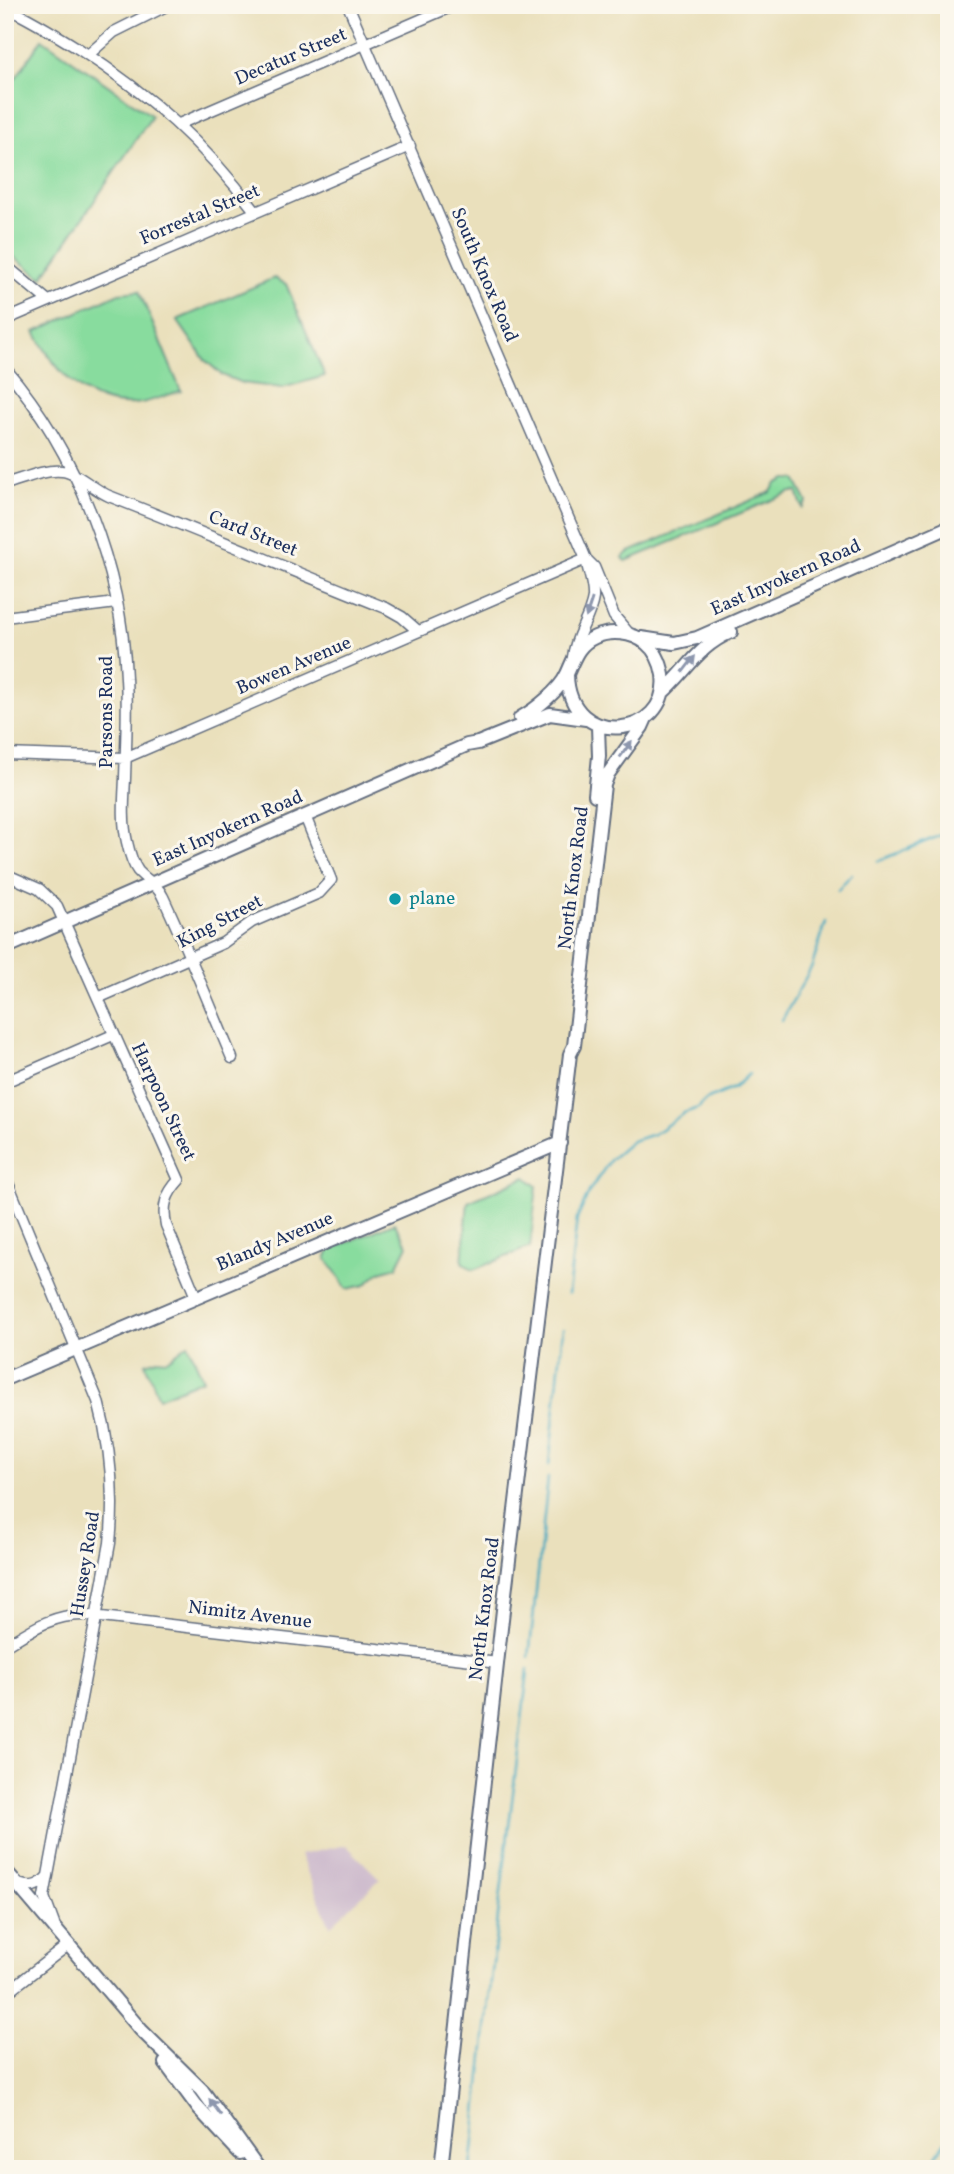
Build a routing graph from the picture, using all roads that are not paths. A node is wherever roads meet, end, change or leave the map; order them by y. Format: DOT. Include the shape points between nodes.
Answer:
graph roads {
  1 [pos="168,5"];
  2 [pos="348,5"];
  3 [pos="455,5"];
  4 [pos="5,7"];
  5 [pos="364,45"];
  6 [pos="88,55"];
  7 [pos="179,124"];
  8 [pos="410,146"];
  9 [pos="254,211"];
  10 [pos="5,265"];
  11 [pos="47,300"];
  12 [pos="5,320"];
  13 [pos="5,368"];
  14 [pos="72,474"];
  15 [pos="5,484"];
  16 [pos="949,527"];
  17 [pos="949,536"];
  18 [pos="586,559"];
  19 [pos="116,603"];
  20 [pos="5,617"];
  21 [pos="418,631"];
  22 [pos="633,637"];
  23 [pos="573,657"];
  24 [pos="567,675"];
  25 [pos="662,693"];
  26 [pos="646,718"];
  27 [pos="586,719"];
  28 [pos="598,726"];
  29 [pos="467,745"];
  30 [pos="5,754"];
  31 [pos="125,758"];
  32 [pos="305,816"];
  33 [pos="5,874"];
  34 [pos="152,883"];
  35 [pos="64,923"];
  36 [pos="5,948"];
  37 [pos="190,958"];
  38 [pos="97,998"];
  39 [pos="113,1035"];
  40 [pos="570,1054"];
  41 [pos="232,1058"];
  42 [pos="5,1082"];
  43 [pos="560,1143"];
  44 [pos="5,1176"];
  45 [pos="196,1297"];
  46 [pos="78,1348"];
  47 [pos="5,1379"];
  48 [pos="76,1614"];
  49 [pos="96,1616"];
  50 [pos="5,1646"];
  51 [pos="90,1648"];
  52 [pos="498,1663"];
  53 [pos="5,1870"];
  54 [pos="47,1877"];
  55 [pos="18,1884"];
  56 [pos="55,1929"];
  57 [pos="68,1945"];
  58 [pos="5,1994"];
  59 [pos="257,2169"];
  60 [pos="441,2169"];
  1 -- 6 [label="street" via="114,32"];
  2 -- 5 [label="street, South Knox Road"];
  3 -- 5 [label="street, Decatur Street"];
  4 -- 6 [label="street"];
  5 -- 7 [label="street, Decatur Street"];
  5 -- 8 [label="street, South Knox Road"];
  6 -- 7 [label="street"];
  7 -- 9 [label="street"];
  8 -- 9 [label="street, Forrestal Street"];
  8 -- 18 [label="street, South Knox Road"];
  9 -- 11 [label="street, Forrestal Street"];
  10 -- 11 [label="street"];
  11 -- 12 [label="street, Forrestal Street"];
  13 -- 14 [label="street, Parsons Road" via="36,408"];
  14 -- 15 [label="street" via="51,471"];
  14 -- 19 [label="street, Parsons Road" via="97,528"];
  14 -- 21 [label="street, Card Street" via="100,493 386,608"];
  16 -- 22 [label="street, East Inyokern Road" via="697,638 674,643"];
  25 -- 17 [label="street, East Inyokern Road, one-way" via="718,637"];
  18 -- 21 [label="street, Bowen Avenue"];
  18 -- 22 [label="street, South Knox Road" via="614,616"];
  18 -- 23 [label="street, South Knox Road, one-way" via="593,601"];
  19 -- 20 [label="street"];
  19 -- 31 [label="street, Parsons Road" via="126,678"];
  21 -- 31 [label="street, Bowen Avenue"];
  22 -- 23 [label="street" via="605,633 581,646"];
  22 -- 25 [label="street" via="654,652 661,665"];
  23 -- 24 [label="street"];
  24 -- 27 [label="street" via="570,700"];
  24 -- 29 [label="street, East Inyokern Road" via="538,708"];
  25 -- 26 [label="street"];
  26 -- 28 [label="street" via="615,729"];
  40 -- 26 [label="street, North Knox Road, one-way" via="604,785"];
  27 -- 28 [label="street"];
  27 -- 29 [label="street, East Inyokern Road" via="550,713"];
  28 -- 40 [label="street, North Knox Road" via="596,791 567,1046"];
  29 -- 32 [label="street, East Inyokern Road"];
  30 -- 31 [label="street, Bowen Avenue"];
  31 -- 34 [label="street, Parsons Road" via="126,839 133,862"];
  32 -- 34 [label="street, East Inyokern Road"];
  32 -- 37 [label="street, King Street" via="331,880 319,893 252,922 223,943"];
  33 -- 35 [label="street, Harpoon Street" via="51,898"];
  34 -- 35 [label="street, East Inyokern Road"];
  34 -- 37 [label="street, Parsons Road"];
  35 -- 36 [label="street, East Inyokern Road"];
  35 -- 38 [label="street, Harpoon Street"];
  37 -- 38 [label="street, King Street"];
  37 -- 41 [label="street, Parsons Road"];
  38 -- 39 [label="street, Harpoon Street"];
  39 -- 42 [label="street"];
  39 -- 45 [label="street, Harpoon Street" via="179,1180 167,1197 164,1215"];
  40 -- 43 [label="street, North Knox Road"];
  43 -- 45 [label="street, Blandy Avenue"];
  43 -- 52 [label="street, North Knox Road"];
  44 -- 46 [label="street, Hussey Road"];
  45 -- 46 [label="street, Blandy Avenue"];
  46 -- 47 [label="street, Blandy Avenue"];
  46 -- 49 [label="street, Hussey Road" via="106,1427 113,1483 110,1543"];
  48 -- 49 [label="street, Nimitz Avenue"];
  48 -- 50 [label="street, Nimitz Avenue" via="42,1623"];
  48 -- 51 [label="street" via="88,1626"];
  49 -- 51 [label="street, Hussey Road"];
  49 -- 52 [label="street, Nimitz Avenue"];
  51 -- 54 [label="street, Hussey Road"];
  52 -- 60 [label="street, North Knox Road"];
  53 -- 55 [label="street"];
  54 -- 55 [label="street" via="32,1887"];
  54 -- 56 [label="street, Hussey Road" via="44,1897"];
  55 -- 56 [label="street"];
  56 -- 57 [label="street"];
  57 -- 58 [label="street"];
  57 -- 59 [label="street" via="141,2030 199,2109"];
}
